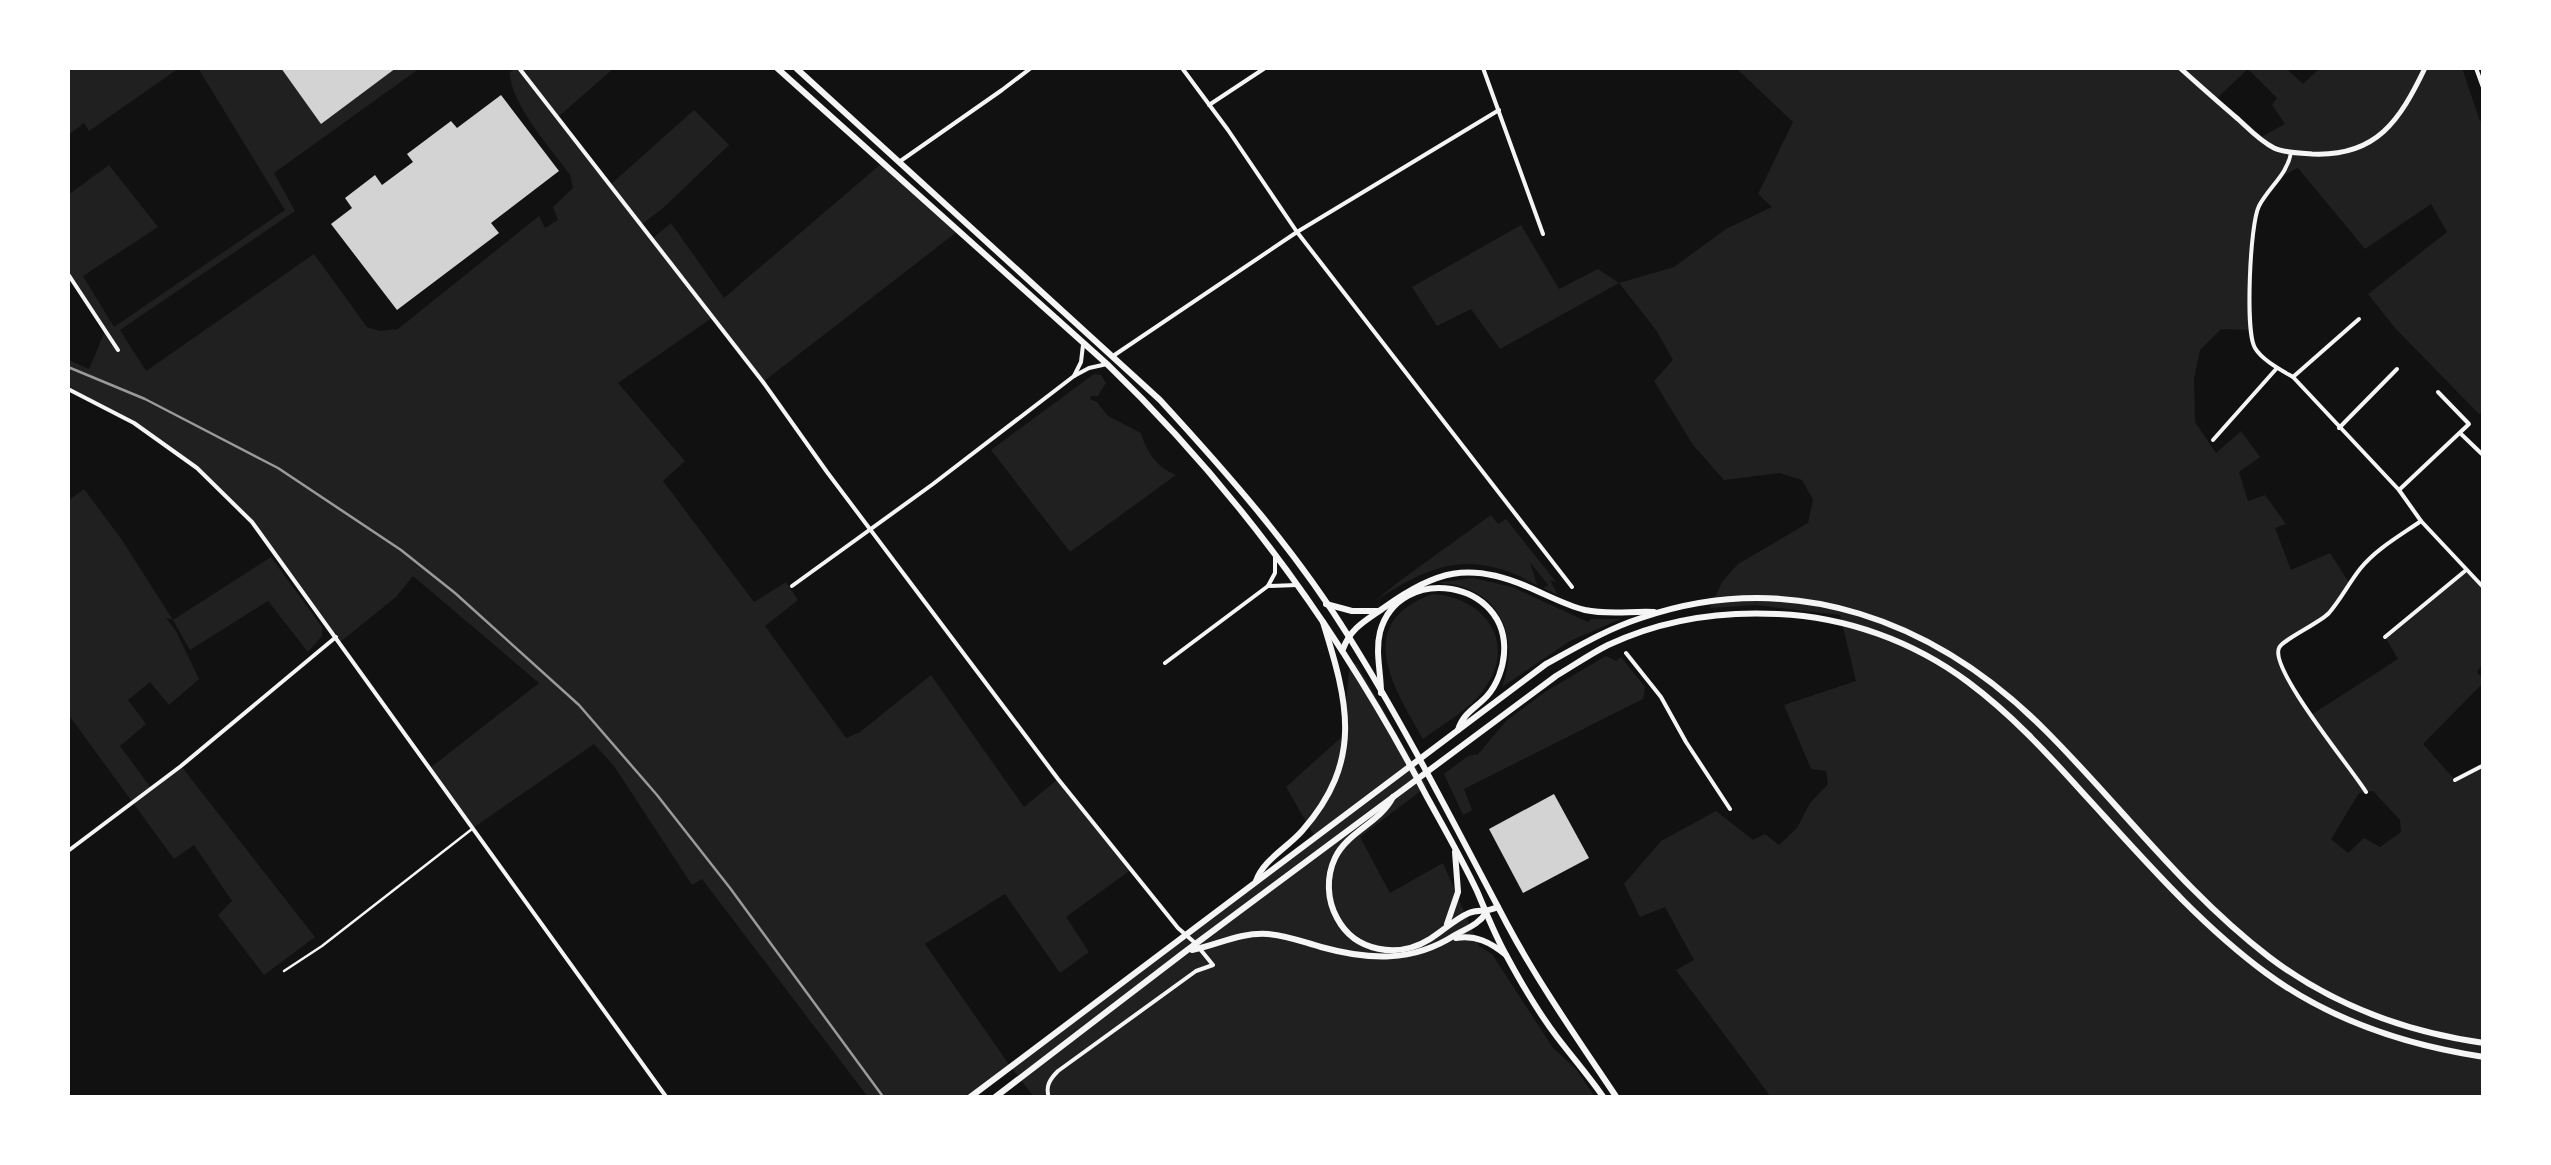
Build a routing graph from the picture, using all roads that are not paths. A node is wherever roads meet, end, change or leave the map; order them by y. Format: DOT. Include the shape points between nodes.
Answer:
graph roads {
  1 [pos="519,68"];
  2 [pos="777,68"];
  3 [pos="796,68"];
  4 [pos="1031,68"];
  5 [pos="1184,68"];
  6 [pos="1265,68"];
  7 [pos="1482,68"];
  8 [pos="2180,68"];
  9 [pos="2425,68"];
  10 [pos="2476,68"];
  11 [pos="2484,90"];
  12 [pos="1210,105"];
  13 [pos="1499,110"];
  14 [pos="2290,152"];
  15 [pos="899,162"];
  16 [pos="1297,232"];
  17 [pos="1543,234"];
  18 [pos="68,274"];
  19 [pos="2359,319"];
  20 [pos="1084,345"];
  21 [pos="118,350"];
  22 [pos="1113,356"];
  23 [pos="1107,364"];
  24 [pos="2277,368"];
  25 [pos="2397,370"];
  26 [pos="1074,376"];
  27 [pos="2293,376"];
  28 [pos="68,389"];
  29 [pos="2438,392"];
  30 [pos="2339,428"];
  31 [pos="2460,433"];
  32 [pos="2213,440"];
  33 [pos="2484,456"];
  34 [pos="2398,490"];
  35 [pos="2421,520"];
  36 [pos="870,529"];
  37 [pos="1275,553"];
  38 [pos="2466,571"];
  39 [pos="1297,585"];
  40 [pos="792,586"];
  41 [pos="1268,586"];
  42 [pos="1572,587"];
  43 [pos="2484,588"];
  44 [pos="1326,604"];
  45 [pos="1379,611"];
  46 [pos="1660,612"];
  47 [pos="1323,622"];
  48 [pos="1348,635"];
  49 [pos="336,636"];
  50 [pos="2385,637"];
  51 [pos="1343,649"];
  52 [pos="1626,653"];
  53 [pos="1165,663"];
  54 [pos="1381,693"];
  55 [pos="1458,730"];
  56 [pos="2484,764"];
  57 [pos="2455,780"];
  58 [pos="2366,792"];
  59 [pos="1393,796"];
  60 [pos="1730,810"];
  61 [pos="473,828"];
  62 [pos="68,851"];
  63 [pos="1456,852"];
  64 [pos="1256,882"];
  65 [pos="1498,907"];
  66 [pos="1486,912"];
  67 [pos="1445,928"];
  68 [pos="1450,939"];
  69 [pos="1186,951"];
  70 [pos="1379,954"];
  71 [pos="1506,955"];
  72 [pos="284,971"];
  73 [pos="2484,1043"];
  74 [pos="2484,1057"];
  75 [pos="667,1098"];
  76 [pos="969,1098"];
  77 [pos="994,1098"];
  78 [pos="1049,1098"];
  79 [pos="1604,1098"];
  80 [pos="1617,1098"];
  1 -- 36 [label="street"];
  2 -- 20 [label="main road"];
  3 -- 15 [label="main road"];
  4 -- 15 [label="street"];
  5 -- 12 [label="street"];
  6 -- 12 [label="street"];
  7 -- 13 [label="street"];
  8 -- 14 [label="main road" via="2259,138"];
  9 -- 14 [label="main road" via="2406,106 2367,143 2335,154"];
  10 -- 11 [label="street"];
  12 -- 16 [label="street"];
  13 -- 16 [label="street"];
  13 -- 17 [label="street"];
  14 -- 24 [label="street" via="2254,225 2250,330 2255,348"];
  15 -- 22 [label="main road"];
  16 -- 22 [label="street"];
  16 -- 42 [label="street"];
  18 -- 21 [label="street"];
  19 -- 27 [label="street"];
  20 -- 23 [label="main road"];
  20 -- 26 [label="street"];
  22 -- 44 [label="main road" via="1214,460"];
  23 -- 26 [label="street"];
  23 -- 37 [label="main road" via="1216,479"];
  24 -- 27 [label="street"];
  24 -- 32 [label="street"];
  25 -- 30 [label="street"];
  26 -- 36 [label="street"];
  27 -- 30 [label="street"];
  28 -- 49 [label="street" via="197,468 252,522"];
  29 -- 31 [label="street" via="2469,424"];
  30 -- 34 [label="street"];
  31 -- 33 [label="street"];
  31 -- 34 [label="street"];
  34 -- 35 [label="street"];
  35 -- 38 [label="street"];
  35 -- 58 [label="street" via="2372,557 2322,620 2279,646 2277,654 2293,690"];
  36 -- 40 [label="street"];
  36 -- 78 [label="street" via="1072,797 1213,965 1058,1071"];
  37 -- 39 [label="main road"];
  37 -- 41 [label="street"];
  38 -- 43 [label="street"];
  38 -- 50 [label="street"];
  39 -- 41 [label="street"];
  39 -- 47 [label="main road"];
  41 -- 53 [label="street"];
  44 -- 45 [label="main road"];
  44 -- 48 [label="main road"];
  45 -- 46 [label="main road" via="1422,582 1470,572 1588,610"];
  45 -- 48 [label="main road"];
  46 -- 55 [label="main road" via="1546,664"];
  46 -- 73 [label="main road" via="1726,600 1785,599 1857,612 1937,645 2023,709 2200,897 2271,959 2376,1017"];
  47 -- 51 [label="main road"];
  47 -- 64 [label="main road" via="1343,690 1339,767 1317,814 1260,868"];
  48 -- 51 [label="main road"];
  48 -- 54 [label="main road"];
  49 -- 61 [label="street"];
  49 -- 62 [label="street"];
  51 -- 63 [label="main road"];
  52 -- 60 [label="street"];
  54 -- 55 [label="main road" via="1377,648 1394,607 1438,586 1470,595 1493,612 1504,656 1494,686"];
  54 -- 65 [label="main road"];
  55 -- 64 [label="main road"];
  56 -- 57 [label="street"];
  59 -- 69 [label="main road"];
  59 -- 70 [label="main road" via="1340,848 1329,878 1339,922"];
  59 -- 74 [label="main road" via="1556,676 1647,630 1727,614 1845,623 1922,653 2001,708 2188,906 2304,999 2379,1034"];
  61 -- 72 [label="lane"];
  61 -- 75 [label="street"];
  63 -- 66 [label="main road"];
  63 -- 67 [label="main road" via="1458,892"];
  64 -- 76 [label="main road"];
  65 -- 66 [label="main road"];
  65 -- 80 [label="main road"];
  66 -- 67 [label="main road"];
  66 -- 68 [label="main road"];
  66 -- 71 [label="main road"];
  67 -- 70 [label="main road" via="1420,945"];
  68 -- 70 [label="main road" via="1402,956"];
  68 -- 71 [label="main road" via="1481,939"];
  69 -- 70 [label="main road" via="1264,934 1355,956"];
  69 -- 77 [label="main road"];
  71 -- 79 [label="main road"];
}
